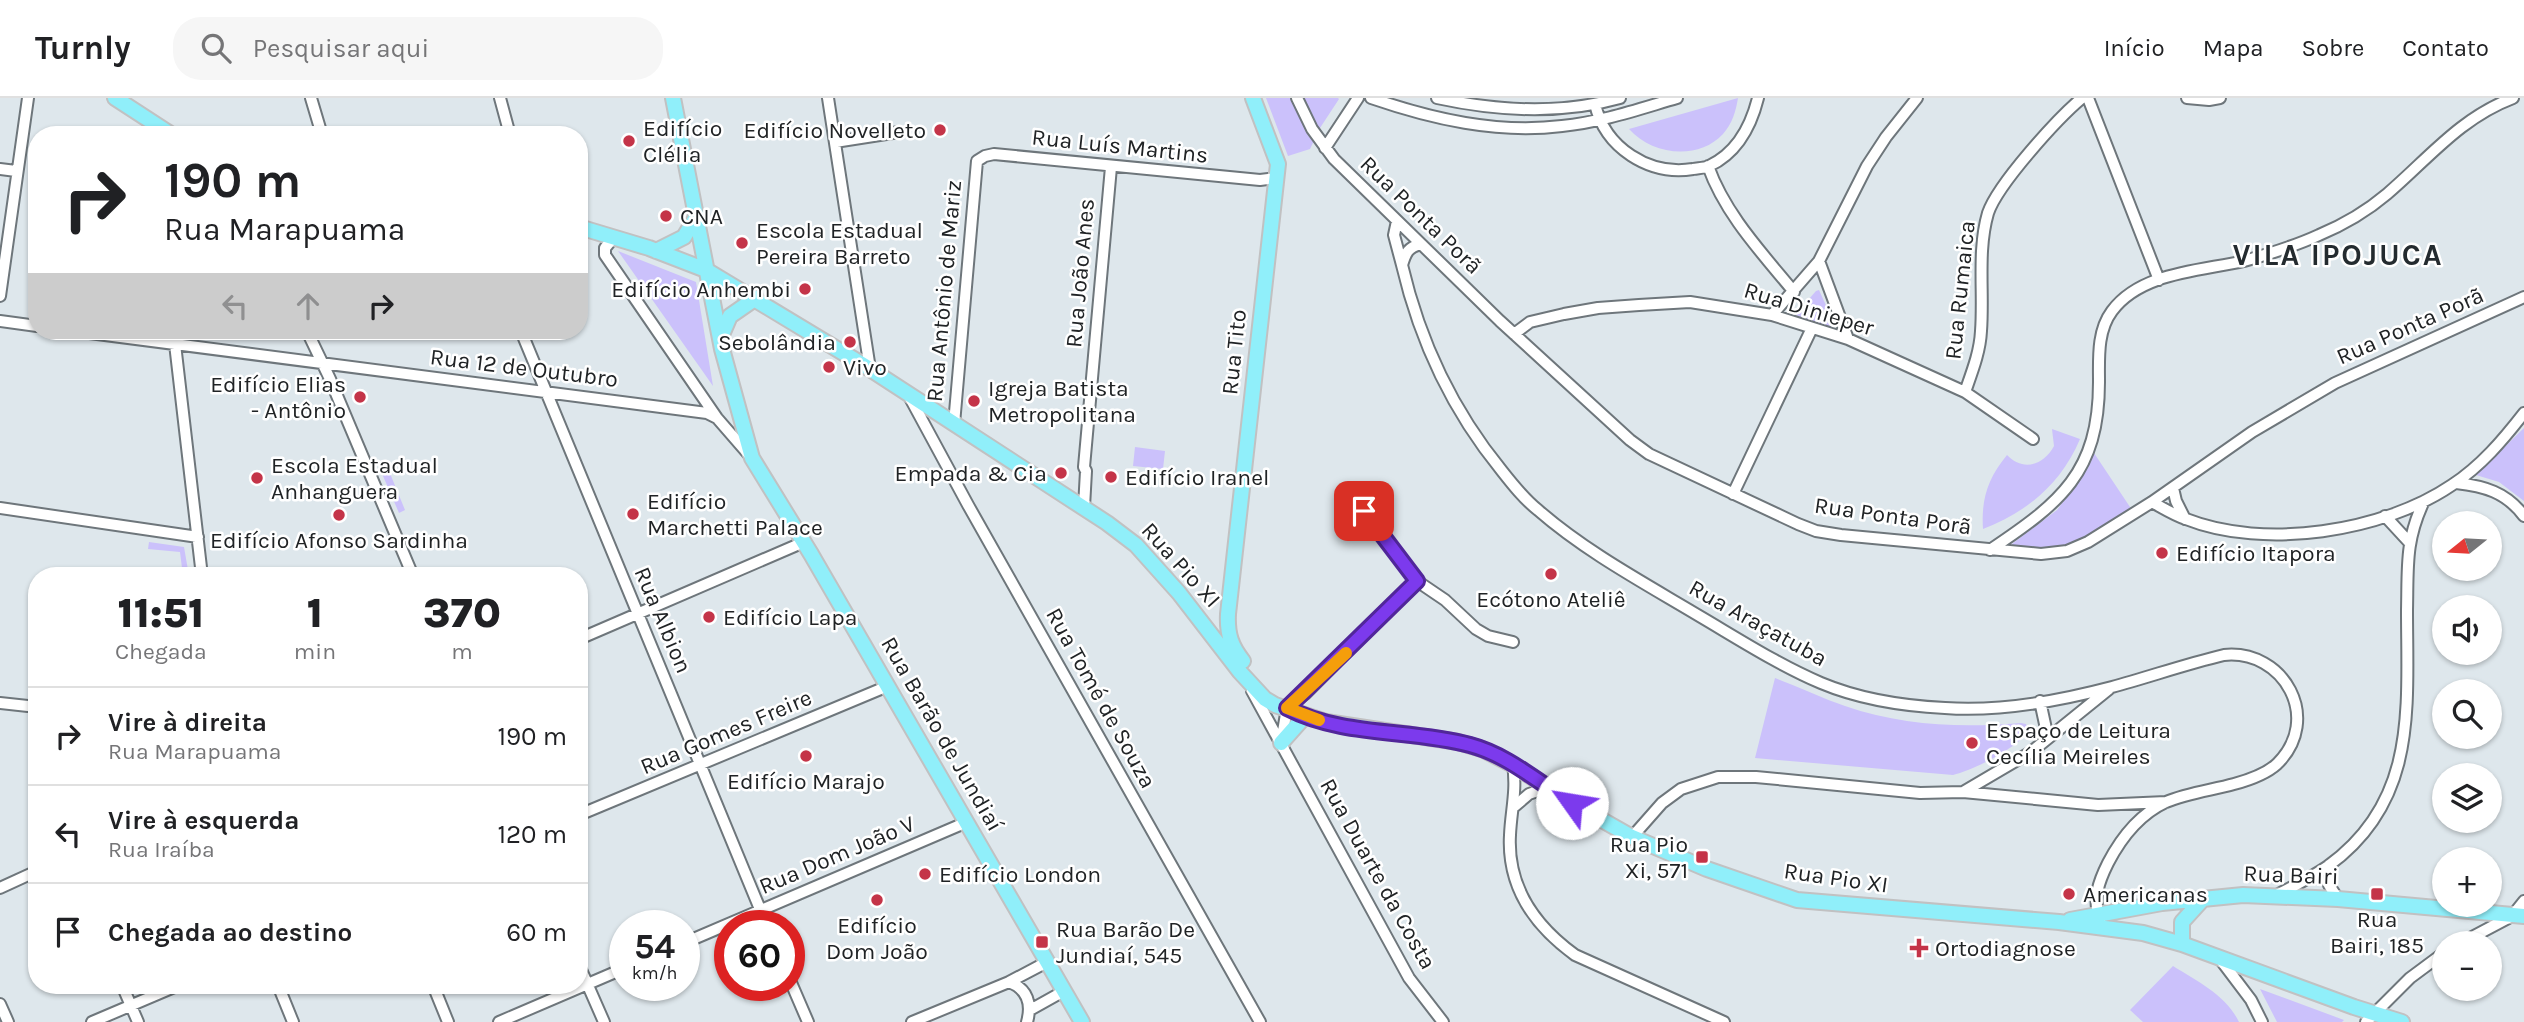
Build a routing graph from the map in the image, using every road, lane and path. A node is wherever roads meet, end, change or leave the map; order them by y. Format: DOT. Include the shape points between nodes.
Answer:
graph roads {
  1 [pos="28,98"];
  2 [pos="115,98"];
  3 [pos="311,98"];
  4 [pos="500,98"];
  5 [pos="673,98"];
  6 [pos="828,98"];
  7 [pos="1253,98"];
  8 [pos="1297,98"];
  9 [pos="1358,98"];
  10 [pos="1371,98"];
  11 [pos="1414,98"];
  12 [pos="1437,98"];
  13 [pos="1620,98"];
  14 [pos="1677,98"];
  15 [pos="1758,98"];
  16 [pos="1917,98"];
  17 [pos="2082,98"];
  18 [pos="2088,98"];
  19 [pos="2187,98"];
  20 [pos="2220,98"];
  21 [pos="2513,98"];
  22 [pos="1457,103"];
  23 [pos="1595,104"];
  24 [pos="1499,108"];
  25 [pos="1540,109"];
  26 [pos="1409,111"];
  27 [pos="1599,120"];
  28 [pos="1454,122"];
  29 [pos="159,126"];
  30 [pos="319,126"];
  31 [pos="508,126"];
  32 [pos="1497,127"];
  33 [pos="1542,128"];
  34 [pos="899,132"];
  35 [pos="835,142"];
  36 [pos="1325,149"];
  37 [pos="977,161"];
  38 [pos="1709,166"];
  39 [pos="1111,167"];
  40 [pos="0,169"];
  41 [pos="16,171"];
  42 [pos="1275,183"];
  43 [pos="697,216"];
  44 [pos="1397,221"];
  45 [pos="588,230"];
  46 [pos="614,237"];
  47 [pos="1420,244"];
  48 [pos="656,251"];
  49 [pos="1819,261"];
  50 [pos="1402,265"];
  51 [pos="706,270"];
  52 [pos="2159,280"];
  53 [pos="1794,292"];
  54 [pos="0,296"];
  55 [pos="756,298"];
  56 [pos="2524,298"];
  57 [pos="1772,316"];
  58 [pos="0,321"];
  59 [pos="28,325"];
  60 [pos="1812,328"];
  61 [pos="1514,334"];
  62 [pos="720,338"];
  63 [pos="144,340"];
  64 [pos="311,340"];
  65 [pos="525,340"];
  66 [pos="1848,340"];
  67 [pos="175,344"];
  68 [pos="320,362"];
  69 [pos="870,369"];
  70 [pos="1965,392"];
  71 [pos="546,393"];
  72 [pos="908,394"];
  73 [pos="2524,414"];
  74 [pos="717,418"];
  75 [pos="954,424"];
  76 [pos="2034,439"];
  77 [pos="752,458"];
  78 [pos="2456,483"];
  79 [pos="2173,488"];
  80 [pos="1348,493"];
  81 [pos="1733,494"];
  82 [pos="2424,501"];
  83 [pos="2152,502"];
  84 [pos="1080,505"];
  85 [pos="0,508"];
  86 [pos="2385,516"];
  87 [pos="2524,516"];
  88 [pos="2185,519"];
  89 [pos="198,537"];
  90 [pos="804,542"];
  91 [pos="2409,542"];
  92 [pos="1989,550"];
  93 [pos="201,567"];
  94 [pos="409,567"];
  95 [pos="1417,581"];
  96 [pos="637,614"];
  97 [pos="1228,614"];
  98 [pos="1204,625"];
  99 [pos="588,635"];
  100 [pos="1513,642"];
  101 [pos="1246,679"];
  102 [pos="888,686"];
  103 [pos="2112,687"];
  104 [pos="2040,701"];
  105 [pos="0,703"];
  106 [pos="28,706"];
  107 [pos="1287,708"];
  108 [pos="1305,716"];
  109 [pos="2048,738"];
  110 [pos="1282,743"];
  111 [pos="700,765"];
  112 [pos="1513,765"];
  113 [pos="1546,788"];
  114 [pos="1963,792"];
  115 [pos="2166,802"];
  116 [pos="1515,806"];
  117 [pos="588,811"];
  118 [pos="967,822"];
  119 [pos="1632,837"];
  120 [pos="2329,865"];
  121 [pos="28,875"];
  122 [pos="2099,879"];
  123 [pos="0,888"];
  124 [pos="2277,895"];
  125 [pos="2338,899"];
  126 [pos="2202,900"];
  127 [pos="2524,901"];
  128 [pos="761,910"];
  129 [pos="2114,912"];
  130 [pos="2099,915"];
  131 [pos="2518,916"];
  132 [pos="2059,922"];
  133 [pos="2108,930"];
  134 [pos="2486,931"];
  135 [pos="2182,944"];
  136 [pos="2218,957"];
  137 [pos="1047,962"];
  138 [pos="2432,962"];
  139 [pos="609,975"];
  140 [pos="1009,982"];
  141 [pos="588,984"];
  142 [pos="1064,991"];
  143 [pos="126,994"];
  144 [pos="158,994"];
  145 [pos="282,994"];
  146 [pos="437,994"];
  147 [pos="565,994"];
  148 [pos="798,1001"];
  149 [pos="0,1004"];
  150 [pos="131,1006"];
  151 [pos="1030,1010"];
  152 [pos="2371,1019"];
  153 [pos="2395,1021"];
  154 [pos="8,1022"];
  155 [pos="92,1022"];
  156 [pos="138,1022"];
  157 [pos="293,1022"];
  158 [pos="448,1022"];
  159 [pos="499,1022"];
  160 [pos="604,1022"];
  161 [pos="807,1022"];
  162 [pos="912,1022"];
  163 [pos="1027,1022"];
  164 [pos="1082,1022"];
  165 [pos="1260,1022"];
  166 [pos="1443,1022"];
  167 [pos="1724,1022"];
  168 [pos="2262,1022"];
  1 -- 41 [label="street"];
  2 -- 29 [label="main road"];
  3 -- 30 [label="street"];
  4 -- 31 [label="street"];
  5 -- 43 [label="main road, Rua Barão de Jundiaí"];
  6 -- 35 [label="street"];
  7 -- 42 [label="main road, Rua Tito" via="1278,164"];
  8 -- 36 [label="street, Rua Ponta Porã"];
  9 -- 36 [label="street"];
  10 -- 26 [label="street"];
  11 -- 26 [label="street"];
  12 -- 22 [label="street"];
  13 -- 23 [label="street"];
  14 -- 27 [label="street"];
  15 -- 38 [label="street" via="1748,129"];
  16 -- 49 [label="street" via="1867,166"];
  17 -- 70 [label="street, Rua Rumaica" via="2017,168 1989,212 1984,232 1981,331"];
  18 -- 52 [label="street"];
  19 -- 20 [label="street"];
  21 -- 52 [label="street" via="2459,127 2387,194 2343,223 2269,254"];
  22 -- 24 [label="street"];
  22 -- 28 [label="street"];
  23 -- 25 [label="street"];
  23 -- 27 [label="street"];
  24 -- 25 [label="street"];
  24 -- 32 [label="street"];
  25 -- 33 [label="street"];
  26 -- 28 [label="street"];
  27 -- 33 [label="street"];
  27 -- 38 [label="street" via="1614,140 1641,162 1660,169"];
  28 -- 32 [label="street"];
  32 -- 33 [label="street"];
  34 -- 35 [label="street"];
  35 -- 69 [label="street"];
  36 -- 44 [label="street, Rua Ponta Porã"];
  37 -- 39 [label="street, Rua Luís Martins" via="993,154"];
  37 -- 75 [label="street, Rua Antônio de Mariz"];
  38 -- 53 [label="street" via="1724,199"];
  39 -- 42 [label="street, Rua Luís Martins"];
  39 -- 84 [label="street, Rua João Anes"];
  40 -- 41 [label="street"];
  41 -- 54 [label="street"];
  42 -- 97 [label="main road, Rua Tito"];
  43 -- 48 [label="main road" via="684,237"];
  43 -- 51 [label="main road, Rua Barão de Jundiaí"];
  44 -- 47 [label="street, Rua Ponta Porã"];
  44 -- 50 [label="street, Rua Araçatuba" via="1394,235"];
  45 -- 46 [label="main road, Rua Pio XI"];
  46 -- 48 [label="main road, Rua Pio XI"];
  46 -- 74 [label="street" via="605,256"];
  47 -- 50 [label="street" via="1410,247"];
  47 -- 61 [label="street, Rua Ponta Porã"];
  48 -- 51 [label="main road, Rua Pio XI"];
  49 -- 53 [label="street"];
  49 -- 66 [label="street"];
  50 -- 104 [label="street, Rua Araçatuba" via="1420,331 1456,408 1516,488 1575,539 1772,660 1824,684 1870,698 1947,709"];
  51 -- 55 [label="main road, Rua Pio XI"];
  51 -- 62 [label="main road, Rua Barão de Jundiaí"];
  52 -- 92 [label="street" via="2121,301 2104,328 2098,414 2091,445 2074,480 2043,513"];
  53 -- 57 [label="street"];
  55 -- 62 [label="main road" via="730,316"];
  55 -- 69 [label="main road, Rua Pio XI"];
  56 -- 79 [label="street, Rua Ponta Porã" via="2335,383 2252,432"];
  57 -- 60 [label="street, Rua Dinieper"];
  57 -- 61 [label="street, Rua Dinieper" via="1690,302 1625,306 1530,322"];
  58 -- 59 [label="street"];
  60 -- 66 [label="street, Rua Dinieper"];
  60 -- 81 [label="street"];
  61 -- 81 [label="street, Rua Ponta Porã" via="1649,454"];
  62 -- 77 [label="main road, Rua Barão de Jundiaí"];
  63 -- 67 [label="street, Rua 12 de Outubro"];
  64 -- 68 [label="street"];
  65 -- 71 [label="street, Rua Albion"];
  66 -- 70 [label="street, Rua Dinieper"];
  67 -- 68 [label="street, Rua 12 de Outubro"];
  67 -- 89 [label="street"];
  68 -- 71 [label="street, Rua 12 de Outubro"];
  68 -- 94 [label="street"];
  69 -- 72 [label="main road, Rua Pio XI"];
  70 -- 76 [label="street, Rua Dinieper"];
  71 -- 74 [label="street, Rua 12 de Outubro" via="707,413"];
  71 -- 96 [label="street, Rua Albion"];
  72 -- 75 [label="main road, Rua Pio XI"];
  72 -- 165 [label="street, Rua Tomé de Souza"];
  73 -- 78 [label="street" via="2492,452"];
  74 -- 77 [label="street"];
  75 -- 84 [label="main road, Rua Pio XI"];
  77 -- 90 [label="main road, Rua Barão de Jundiaí"];
  78 -- 82 [label="street"];
  78 -- 87 [label="street" via="2503,495"];
  79 -- 83 [label="street, Rua Ponta Porã"];
  79 -- 88 [label="street"];
  80 -- 95 [label="street"];
  81 -- 92 [label="street, Rua Ponta Porã" via="1816,531"];
  82 -- 86 [label="street"];
  82 -- 91 [label="street"];
  83 -- 88 [label="street"];
  83 -- 92 [label="street, Rua Ponta Porã" via="2067,551"];
  84 -- 98 [label="main road, Rua Pio XI" via="1136,545"];
  85 -- 89 [label="street"];
  86 -- 88 [label="street" via="2288,535 2241,532"];
  86 -- 91 [label="street"];
  89 -- 93 [label="street"];
  90 -- 96 [label="street"];
  90 -- 102 [label="main road, Rua Barão de Jundiaí"];
  91 -- 120 [label="street" via="2403,749 2392,786 2373,822"];
  95 -- 100 [label="street" via="1476,629"];
  95 -- 107 [label="street"];
  96 -- 99 [label="street"];
  96 -- 111 [label="street, Rua Albion"];
  97 -- 98 [label="main road"];
  97 -- 107 [label="main road, Rua Pio XI" via="1228,635 1234,648"];
  98 -- 101 [label="main road, Rua Pio XI"];
  101 -- 107 [label="main road, Rua Pio XI" via="1270,702"];
  101 -- 110 [label="street, Rua Duarte da Costa"];
  102 -- 111 [label="street, Rua Gomes Freire"];
  102 -- 118 [label="main road, Rua Barão de Jundiaí"];
  103 -- 104 [label="street, Rua Araçatuba"];
  103 -- 109 [label="street"];
  103 -- 115 [label="street, Rua Araçatuba" via="2224,655 2246,655 2284,678 2292,694 2296,731 2271,769"];
  104 -- 109 [label="street"];
  105 -- 106 [label="street"];
  107 -- 108 [label="main road, Rua Pio XI"];
  107 -- 110 [label="street"];
  108 -- 110 [label="main road"];
  108 -- 112 [label="main road, Rua Pio XI" via="1470,745"];
  109 -- 114 [label="street"];
  110 -- 166 [label="street, Rua Duarte da Costa" via="1409,978"];
  111 -- 117 [label="street, Rua Gomes Freire"];
  111 -- 128 [label="street, Rua Albion"];
  112 -- 113 [label="main road, Rua Pio XI"];
  112 -- 116 [label="street"];
  113 -- 116 [label="street"];
  113 -- 119 [label="main road, Rua Pio XI"];
  114 -- 115 [label="street" via="2098,805"];
  114 -- 119 [label="street" via="1920,793 1718,777 1681,789"];
  115 -- 122 [label="street" via="2131,828"];
  116 -- 167 [label="street" via="1509,850 1514,872 1530,913 1544,929 1575,955"];
  118 -- 128 [label="street, Rua Dom João V"];
  118 -- 137 [label="main road, Rua Barão de Jundiaí"];
  119 -- 132 [label="main road, Rua Pio XI" via="1797,900"];
  120 -- 124 [label="street"];
  120 -- 125 [label="street" via="2329,885"];
  121 -- 123 [label="street"];
  122 -- 129 [label="street" via="2104,903"];
  122 -- 130 [label="street"];
  124 -- 125 [label="main road, Rua Bairi"];
  124 -- 126 [label="main road, Rua Bairi"];
  125 -- 131 [label="main road, Rua Bairi"];
  126 -- 129 [label="main road, Rua Bairi"];
  126 -- 135 [label="main road" via="2182,922"];
  127 -- 131 [label="street"];
  129 -- 130 [label="main road, Rua Bairi"];
  130 -- 132 [label="main road, Rua Bairi"];
  130 -- 133 [label="street"];
  131 -- 134 [label="street"];
  132 -- 133 [label="main road, Rua Pio XI"];
  133 -- 135 [label="main road, Rua Pio XI" via="2143,933"];
  135 -- 136 [label="main road, Rua Pio XI"];
  136 -- 152 [label="main road, Rua Pio XI"];
  136 -- 168 [label="street"];
  137 -- 140 [label="street"];
  137 -- 142 [label="main road, Rua Barão de Jundiaí"];
  138 -- 152 [label="street"];
  139 -- 141 [label="street"];
  140 -- 151 [label="street" via="1025,993"];
  140 -- 162 [label="street"];
  141 -- 160 [label="street"];
  142 -- 151 [label="street"];
  142 -- 164 [label="main road, Rua Barão de Jundiaí"];
  143 -- 150 [label="street"];
  144 -- 150 [label="street"];
  145 -- 157 [label="street"];
  146 -- 158 [label="street"];
  147 -- 159 [label="street"];
  148 -- 161 [label="street"];
  149 -- 154 [label="street"];
  150 -- 155 [label="street"];
  150 -- 156 [label="street"];
  151 -- 163 [label="street"];
  152 -- 153 [label="main road, Rua Pio XI"];
}
